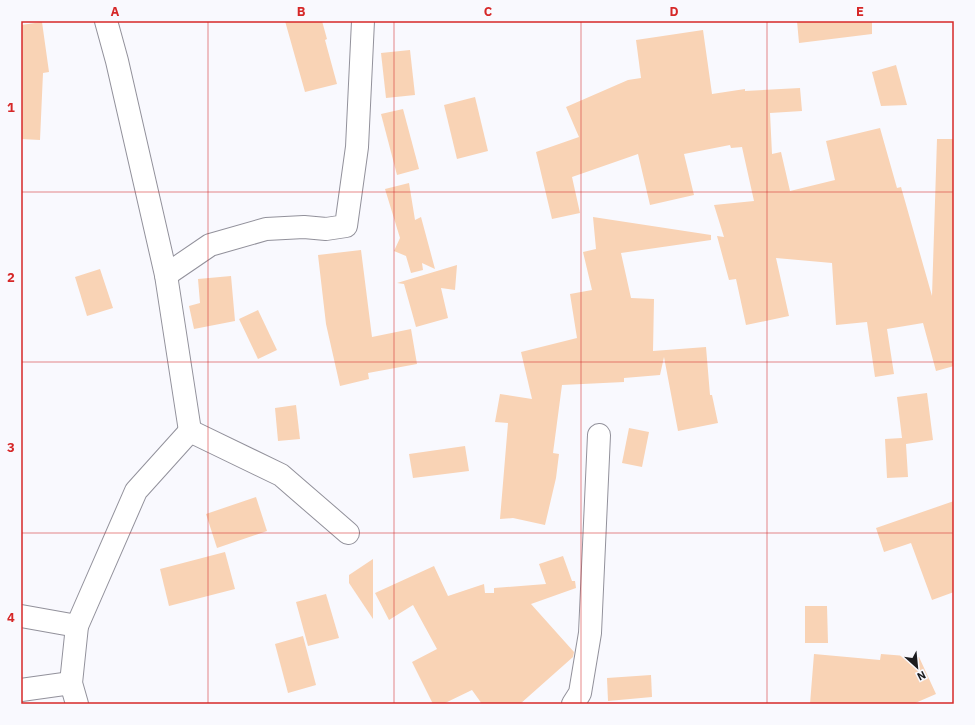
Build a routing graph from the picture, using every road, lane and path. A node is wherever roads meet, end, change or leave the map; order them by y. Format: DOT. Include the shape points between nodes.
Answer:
graph roads {
  1 [pos="106,21"];
  2 [pos="363,21"];
  3 [pos="166,274"];
  4 [pos="190,431"];
  5 [pos="599,435"];
  6 [pos="348,533"];
  7 [pos="21,616"];
  8 [pos="77,626"];
  9 [pos="71,683"];
  10 [pos="21,690"];
  11 [pos="77,704"];
  12 [pos="572,704"];
  1 -- 3 [label="street"];
  2 -- 3 [label="street" via="357,147 346,226 326,229 266,228 210,245"];
  3 -- 4 [label="street"];
  4 -- 6 [label="street" via="281,475"];
  4 -- 8 [label="street" via="136,490"];
  5 -- 12 [label="street" via="590,633 580,693"];
  7 -- 8 [label="street"];
  8 -- 9 [label="street"];
  9 -- 10 [label="street"];
  9 -- 11 [label="street"];
}
